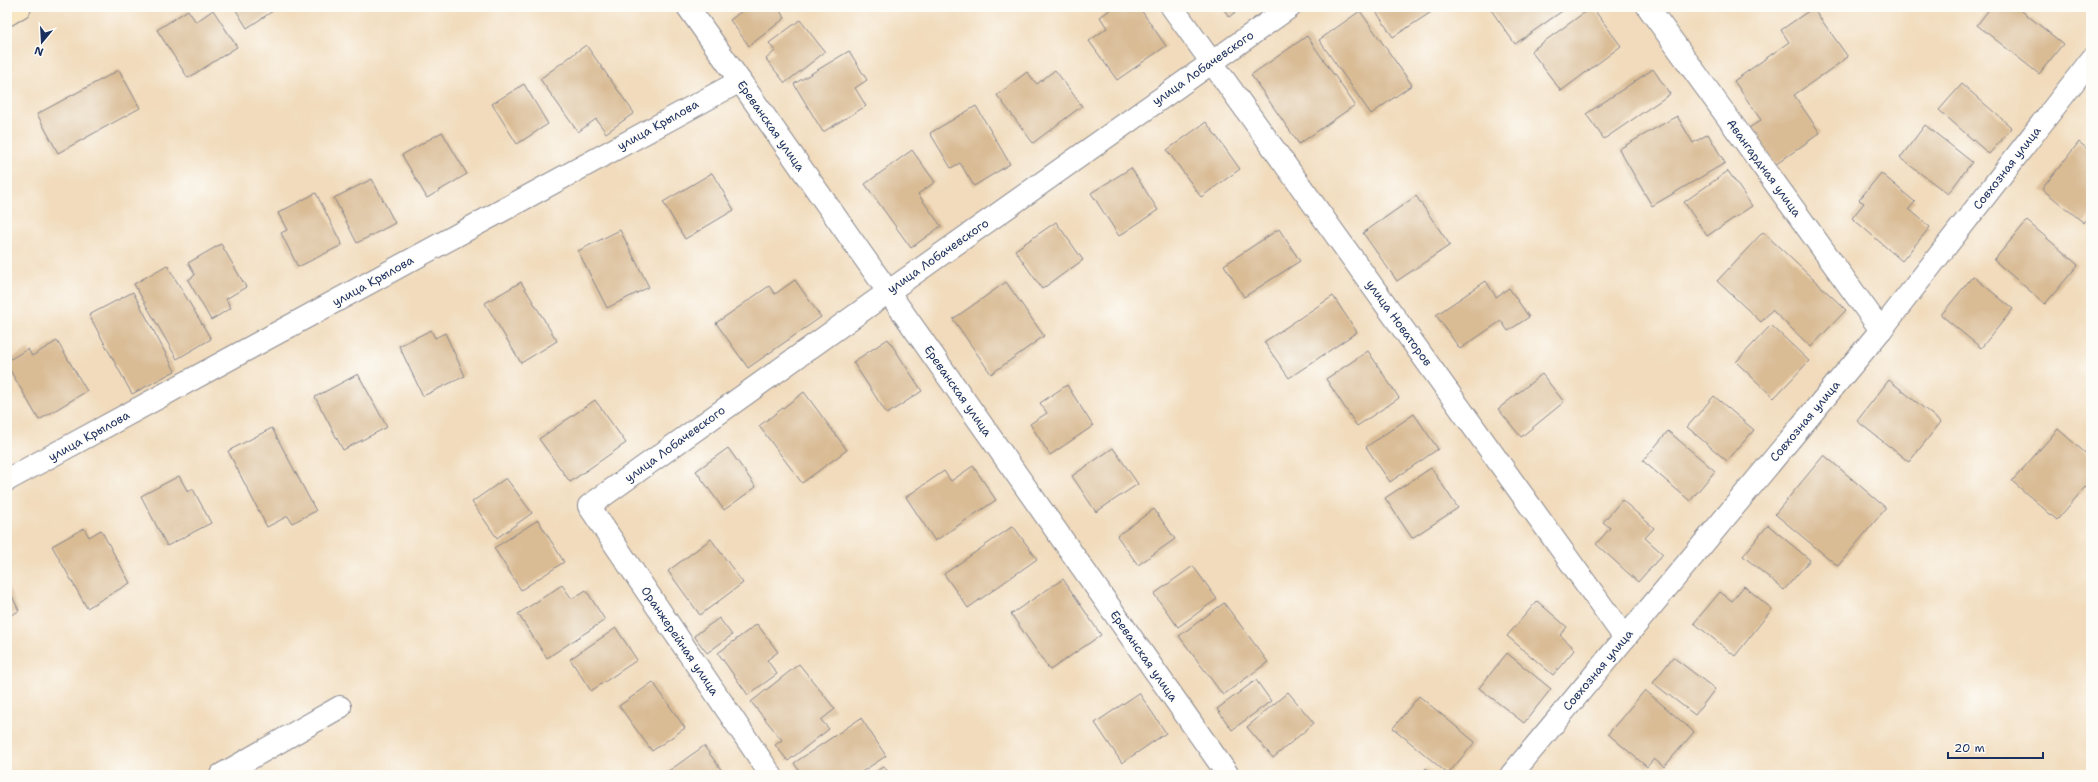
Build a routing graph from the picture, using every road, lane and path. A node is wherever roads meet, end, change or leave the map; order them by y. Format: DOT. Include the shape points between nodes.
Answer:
graph roads {
  1 [pos="20,7"];
  2 [pos="688,7"];
  3 [pos="1172,7"];
  4 [pos="1290,7"];
  5 [pos="1648,7"];
  6 [pos="7,15"];
  7 [pos="2091,60"];
  8 [pos="1211,62"];
  9 [pos="740,81"];
  10 [pos="888,292"];
  11 [pos="1881,330"];
  12 [pos="7,480"];
  13 [pos="589,506"];
  14 [pos="1625,638"];
  15 [pos="340,708"];
  16 [pos="221,775"];
  17 [pos="771,775"];
  18 [pos="1228,775"];
  19 [pos="1511,775"];
  1 -- 6 [label="street"];
  2 -- 9 [label="street, Ереванская улица"];
  3 -- 8 [label="street, улица Новаторов"];
  4 -- 8 [label="street, улица Лобачевского"];
  5 -- 11 [label="street, Авангардная улица"];
  7 -- 11 [label="street, Совхозная улица"];
  8 -- 10 [label="street, улица Лобачевского"];
  8 -- 14 [label="street, улица Новаторов"];
  9 -- 10 [label="street, Ереванская улица"];
  9 -- 12 [label="street, улица Крылова"];
  10 -- 13 [label="street, улица Лобачевского"];
  10 -- 18 [label="street, Ереванская улица"];
  11 -- 14 [label="street, Совхозная улица"];
  13 -- 17 [label="street, Оранжерейная улица"];
  14 -- 19 [label="street, Совхозная улица"];
  15 -- 16 [label="street"];
}
